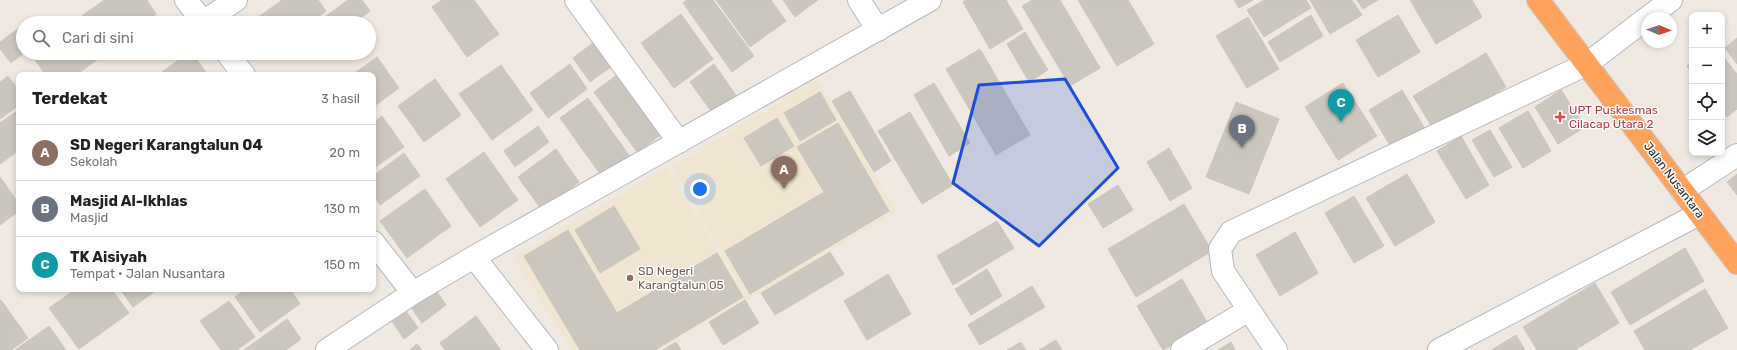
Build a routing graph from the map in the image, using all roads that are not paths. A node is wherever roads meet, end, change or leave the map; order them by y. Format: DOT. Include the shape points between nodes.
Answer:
graph roads {
  1 [pos="186,0"];
  2 [pos="236,0"];
  3 [pos="576,0"];
  4 [pos="859,0"];
  5 [pos="930,0"];
  6 [pos="1538,0"];
  7 [pos="1671,0"];
  8 [pos="1655,12"];
  9 [pos="198,16"];
  10 [pos="212,16"];
  11 [pos="1641,23"];
  12 [pos="878,30"];
  13 [pos="232,60"];
  14 [pos="1587,64"];
  15 [pos="242,72"];
  16 [pos="679,142"];
  17 [pos="1737,155"];
  18 [pos="1682,191"];
  19 [pos="1700,214"];
  20 [pos="376,246"];
  21 [pos="474,257"];
  22 [pos="1737,263"];
  23 [pos="413,294"];
  24 [pos="1249,310"];
  25 [pos="327,350"];
  26 [pos="546,350"];
  27 [pos="1182,350"];
  28 [pos="1276,350"];
  29 [pos="1439,350"];
  1 -- 9 [label="street"];
  2 -- 10 [label="street"];
  3 -- 16 [label="street"];
  4 -- 12 [label="street"];
  5 -- 12 [label="street"];
  6 -- 14 [label="highway, Jalan Nusantara"];
  7 -- 8 [label="street"];
  11 -- 14 [label="street"];
  12 -- 16 [label="street"];
  13 -- 15 [label="street"];
  14 -- 18 [label="highway, Jalan Nusantara"];
  14 -- 24 [label="street" via="1231,232 1220,248 1223,271"];
  16 -- 21 [label="street"];
  17 -- 18 [label="street"];
  18 -- 19 [label="highway, Jalan Nusantara"];
  19 -- 22 [label="highway, Jalan Nusantara"];
  19 -- 29 [label="street"];
  20 -- 23 [label="street"];
  21 -- 23 [label="street"];
  21 -- 26 [label="street"];
  23 -- 25 [label="street"];
  24 -- 27 [label="street"];
  24 -- 28 [label="street"];
}
